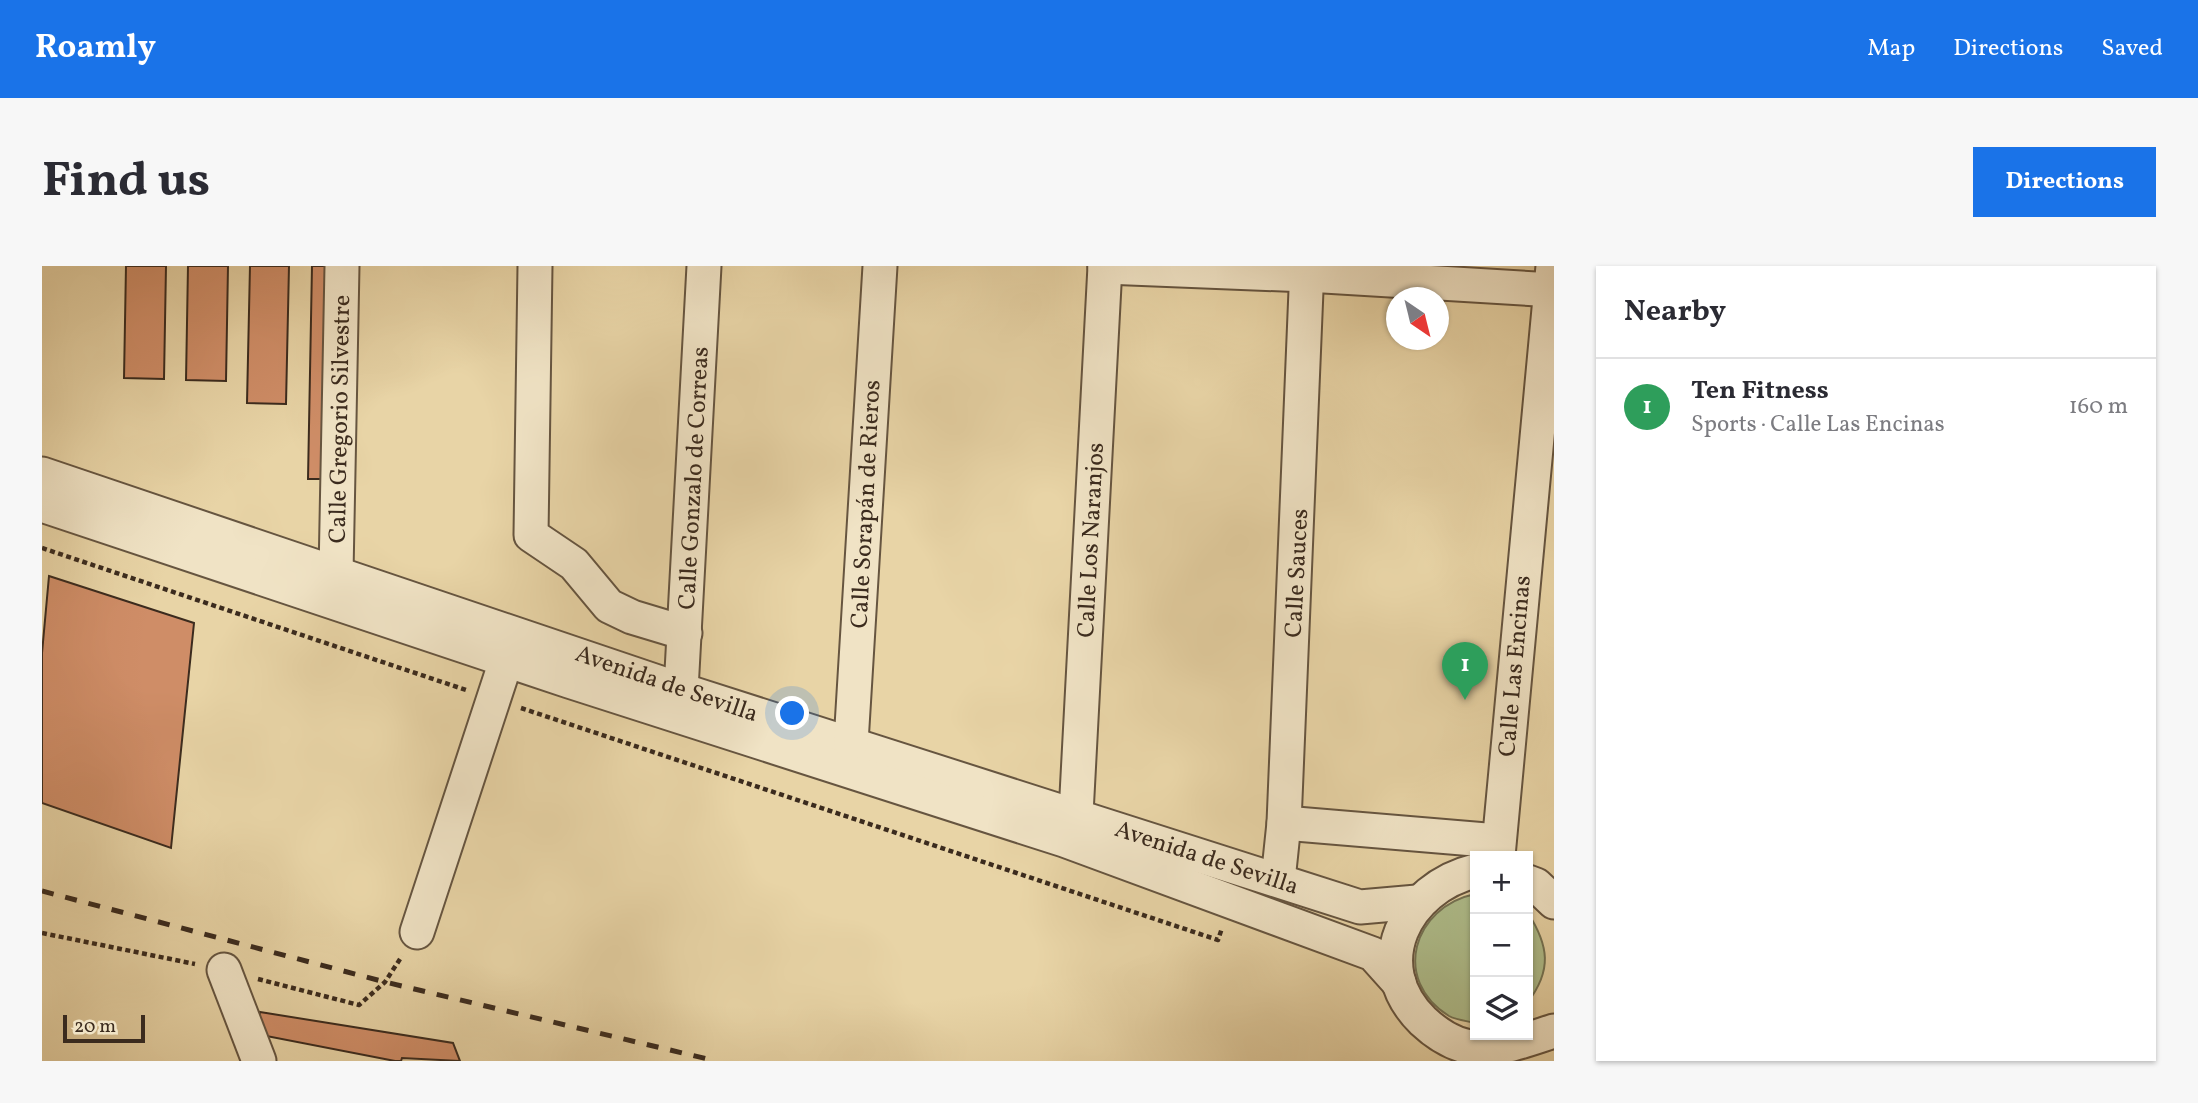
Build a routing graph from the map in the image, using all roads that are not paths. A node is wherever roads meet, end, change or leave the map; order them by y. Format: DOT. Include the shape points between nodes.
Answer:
graph roads {
  1 [pos="342,266"];
  2 [pos="535,266"];
  3 [pos="704,266"];
  4 [pos="880,266"];
  5 [pos="1105,267"];
  6 [pos="1307,270"];
  7 [pos="1552,282"];
  8 [pos="42,474"];
  9 [pos="42,505"];
  10 [pos="337,573"];
  11 [pos="685,633"];
  12 [pos="506,661"];
  13 [pos="681,690"];
  14 [pos="851,743"];
  15 [pos="1076,814"];
  16 [pos="1284,823"];
  17 [pos="1498,849"];
  18 [pos="1470,872"];
  19 [pos="1278,880"];
  20 [pos="1533,884"];
  21 [pos="1417,902"];
  22 [pos="1554,902"];
  23 [pos="417,932"];
  24 [pos="224,970"];
  25 [pos="1399,983"];
  26 [pos="1554,1015"];
  27 [pos="1554,1031"];
  28 [pos="1520,1041"];
  29 [pos="258,1061"];
  1 -- 10 [label="street, Calle Gregorio Silvestre"];
  2 -- 11 [label="street" via="531,536 574,564 609,606"];
  3 -- 11 [label="street, Calle Gonzalo de Correas"];
  4 -- 14 [label="street, Calle Sorapán de Rieros"];
  5 -- 6 [label="street"];
  5 -- 15 [label="street, Calle Los Naranjos"];
  6 -- 7 [label="street"];
  6 -- 16 [label="street, Calle Sauces"];
  7 -- 17 [label="street, Calle Las Encinas"];
  8 -- 10 [label="street, Avenida de Sevilla"];
  9 -- 12 [label="street, Avenida de Sevilla"];
  10 -- 13 [label="street, Avenida de Sevilla"];
  11 -- 13 [label="street, Calle Gonzalo de Correas"];
  12 -- 23 [label="street"];
  12 -- 25 [label="street, Avenida de Sevilla" via="1064,840 1238,902 1373,954"];
  13 -- 14 [label="street, Avenida de Sevilla"];
  14 -- 15 [label="street, Avenida de Sevilla"];
  15 -- 19 [label="street, Avenida de Sevilla"];
  16 -- 17 [label="street"];
  16 -- 19 [label="street, Calle Sauces"];
  18 -- 21 [label="street" via="1451,877"];
  19 -- 21 [label="street, Avenida de Sevilla" via="1360,907"];
  20 -- 22 [label="street"];
  21 -- 25 [label="street" via="1399,940"];
  24 -- 29 [label="street"];
  25 -- 28 [label="street, Avenida de Sevilla" via="1413,1011 1450,1041 1481,1048"];
  26 -- 28 [label="street"];
  27 -- 28 [label="street, Avenida de Sevilla"];
}
